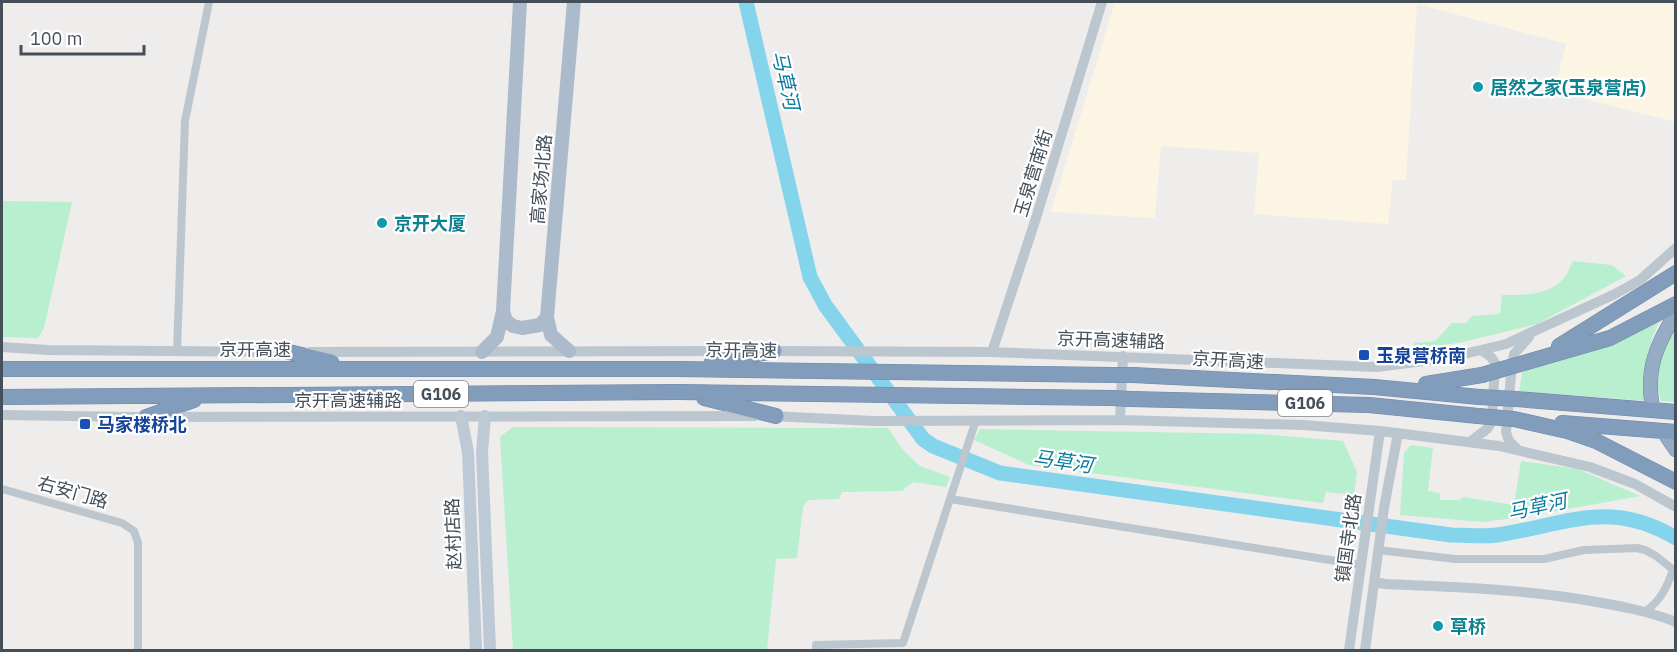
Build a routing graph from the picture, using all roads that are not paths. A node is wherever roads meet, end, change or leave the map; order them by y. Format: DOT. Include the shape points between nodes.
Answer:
graph roads {
  1 [pos="209,2"];
  2 [pos="520,2"];
  3 [pos="574,2"];
  4 [pos="1102,2"];
  5 [pos="1676,248"];
  6 [pos="1676,273"];
  7 [pos="1676,304"];
  8 [pos="503,310"];
  9 [pos="1676,314"];
  10 [pos="547,317"];
  11 [pos="1536,331"];
  12 [pos="2,347"];
  13 [pos="1480,350"];
  14 [pos="569,351"];
  15 [pos="774,351"];
  16 [pos="177,352"];
  17 [pos="290,352"];
  18 [pos="482,352"];
  19 [pos="992,352"];
  20 [pos="1123,356"];
  21 [pos="1544,356"];
  22 [pos="358,368"];
  23 [pos="2,369"];
  24 [pos="677,369"];
  25 [pos="1374,387"];
  26 [pos="678,392"];
  27 [pos="205,396"];
  28 [pos="2,397"];
  29 [pos="1652,404"];
  30 [pos="1674,412"];
  31 [pos="2,415"];
  32 [pos="461,416"];
  33 [pos="485,416"];
  34 [pos="776,416"];
  35 [pos="146,417"];
  36 [pos="1514,419"];
  37 [pos="976,420"];
  38 [pos="1120,420"];
  39 [pos="1380,431"];
  40 [pos="1398,432"];
  41 [pos="1671,434"];
  42 [pos="1471,441"];
  43 [pos="1518,449"];
  44 [pos="1676,450"];
  45 [pos="1676,482"];
  46 [pos="2,489"];
  47 [pos="950,499"];
  48 [pos="1676,507"];
  49 [pos="1379,548"];
  50 [pos="1361,565"];
  51 [pos="1674,571"];
  52 [pos="1375,582"];
  53 [pos="1646,611"];
  54 [pos="1676,622"];
  55 [pos="138,651"];
  56 [pos="476,651"];
  57 [pos="490,651"];
  58 [pos="816,651"];
  59 [pos="1349,651"];
  60 [pos="1365,651"];
  1 -- 16 [label="street" via="185,121"];
  2 -- 8 [label="main road, 高家场北路"];
  3 -- 10 [label="main road, 高家场北路"];
  4 -- 19 [label="street, 玉泉营南街"];
  5 -- 11 [label="street, 京开高速辅路" via="1640,280"];
  6 -- 21 [label="highway"];
  7 -- 21 [label="highway" via="1610,338"];
  8 -- 10 [label="main road" via="506,321 522,328 540,325"];
  8 -- 18 [label="main road, 高家场北路" via="497,337"];
  9 -- 29 [label="highway" via="1653,357 1649,386"];
  10 -- 14 [label="main road" via="551,334"];
  11 -- 13 [label="street, 京开高速辅路"];
  11 -- 43 [label="street" via="1514,354 1506,432"];
  12 -- 16 [label="street"];
  13 -- 20 [label="street, 京开高速辅路" via="1377,367"];
  13 -- 42 [label="street" via="1495,363 1492,421"];
  14 -- 15 [label="street"];
  14 -- 18 [label="street"];
  15 -- 19 [label="street, 京开高速辅路"];
  15 -- 24 [label="highway"];
  16 -- 17 [label="street"];
  17 -- 18 [label="street"];
  17 -- 22 [label="highway"];
  19 -- 20 [label="street, 京开高速辅路"];
  20 -- 38 [label="street"];
  21 -- 25 [label="highway, bridge" via="1439,384"];
  22 -- 23 [label="highway, 京开高速 / G106"];
  22 -- 24 [label="highway, 京开高速 / G106"];
  24 -- 25 [label="highway, 京开高速 / G106, bridge" via="1132,375"];
  25 -- 30 [label="highway, 京开高速 / G106, bridge"];
  26 -- 27 [label="highway, G106"];
  26 -- 34 [label="highway"];
  26 -- 36 [label="highway, G106, bridge" via="1369,405"];
  27 -- 28 [label="highway, G106"];
  27 -- 35 [label="highway"];
  31 -- 35 [label="street, 京开高速辅路"];
  32 -- 33 [label="street, 京开高速辅路"];
  32 -- 35 [label="street, 京开高速辅路"];
  32 -- 56 [label="main road, 赵村店路" via="468,452"];
  33 -- 34 [label="street, 京开高速辅路"];
  33 -- 57 [label="main road, 赵村店路" via="482,452"];
  34 -- 37 [label="street, 京开高速辅路" via="874,421"];
  36 -- 41 [label="highway"];
  36 -- 45 [label="highway" via="1596,441"];
  37 -- 38 [label="street"];
  37 -- 47 [label="street"];
  38 -- 39 [label="street" via="1303,424"];
  39 -- 40 [label="street"];
  39 -- 50 [label="street, 镇国寺北路"];
  40 -- 42 [label="street"];
  40 -- 49 [label="street, 镇国寺北路"];
  41 -- 44 [label="highway"];
  42 -- 43 [label="street"];
  43 -- 48 [label="street" via="1590,467 1635,484"];
  46 -- 55 [label="street, 右安门路" via="122,523 134,531 138,543"];
  47 -- 50 [label="street"];
  47 -- 58 [label="street" via="903,644 816,645"];
  49 -- 51 [label="street" via="1455,559 1544,559 1584,550 1637,548 1656,556"];
  49 -- 52 [label="street, 镇国寺北路"];
  50 -- 59 [label="street, 镇国寺北路"];
  51 -- 53 [label="street" via="1666,590"];
  52 -- 53 [label="street" via="1550,594"];
  52 -- 60 [label="street, 镇国寺北路"];
  53 -- 54 [label="street"];
}
